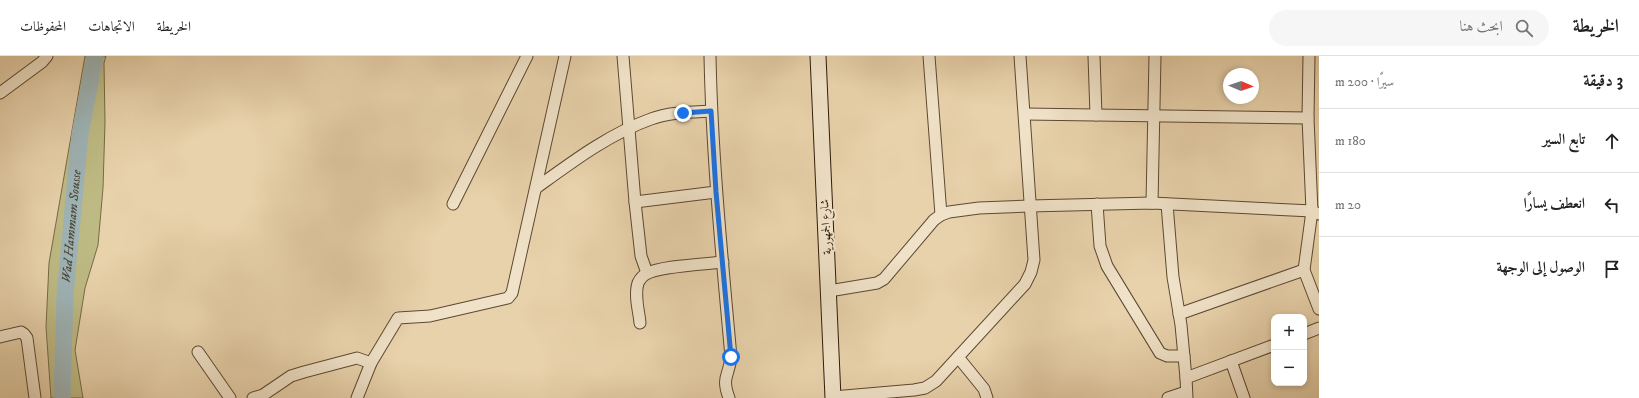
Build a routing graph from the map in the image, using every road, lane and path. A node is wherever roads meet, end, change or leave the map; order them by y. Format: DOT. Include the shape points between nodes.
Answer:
graph roads {
  1 [pos="47,56"];
  2 [pos="527,56"];
  3 [pos="565,56"];
  4 [pos="623,56"];
  5 [pos="710,56"];
  6 [pos="818,56"];
  7 [pos="929,56"];
  8 [pos="1020,56"];
  9 [pos="1094,56"];
  10 [pos="1155,56"];
  11 [pos="1309,56"];
  12 [pos="0,93"];
  13 [pos="711,111"];
  14 [pos="1024,114"];
  15 [pos="1096,115"];
  16 [pos="1153,116"];
  17 [pos="1308,118"];
  18 [pos="628,130"];
  19 [pos="536,188"];
  20 [pos="716,192"];
  21 [pos="635,202"];
  22 [pos="1152,203"];
  23 [pos="453,204"];
  24 [pos="1097,204"];
  25 [pos="1166,204"];
  26 [pos="1030,206"];
  27 [pos="1316,212"];
  28 [pos="940,215"];
  29 [pos="723,262"];
  30 [pos="1304,270"];
  31 [pos="647,273"];
  32 [pos="829,291"];
  33 [pos="1319,309"];
  34 [pos="1179,314"];
  35 [pos="640,323"];
  36 [pos="1319,328"];
  37 [pos="1307,333"];
  38 [pos="0,336"];
  39 [pos="1271,346"];
  40 [pos="198,352"];
  41 [pos="1184,356"];
  42 [pos="958,357"];
  43 [pos="1231,361"];
  44 [pos="371,363"];
  45 [pos="1186,378"];
  46 [pos="1186,395"];
  47 [pos="35,398"];
  48 [pos="230,398"];
  49 [pos="253,398"];
  50 [pos="357,398"];
  51 [pos="729,398"];
  52 [pos="833,398"];
  53 [pos="987,398"];
  54 [pos="1168,398"];
  55 [pos="1244,398"];
  1 -- 12 [label="street"];
  2 -- 23 [label="street"];
  3 -- 19 [label="street"];
  4 -- 18 [label="street"];
  5 -- 13 [label="street"];
  6 -- 32 [label="main road, شارع الجمهورية"];
  7 -- 28 [label="street"];
  8 -- 14 [label="street"];
  9 -- 15 [label="street"];
  10 -- 16 [label="street"];
  11 -- 17 [label="street"];
  13 -- 18 [label="street" via="651,119"];
  13 -- 20 [label="street"];
  14 -- 15 [label="street"];
  14 -- 26 [label="street"];
  15 -- 16 [label="street"];
  16 -- 17 [label="street"];
  16 -- 22 [label="street"];
  17 -- 27 [label="street"];
  18 -- 19 [label="street" via="580,156"];
  18 -- 21 [label="street"];
  19 -- 44 [label="street" via="510,297 430,316 398,318"];
  20 -- 21 [label="street"];
  20 -- 29 [label="street"];
  21 -- 31 [label="street" via="642,256"];
  22 -- 24 [label="street"];
  22 -- 25 [label="street"];
  24 -- 26 [label="street"];
  24 -- 41 [label="street" via="1100,246 1107,266 1160,353 1167,356"];
  25 -- 27 [label="street"];
  25 -- 34 [label="street"];
  26 -- 28 [label="street" via="979,208"];
  26 -- 42 [label="street" via="1034,260 1031,272 1025,284"];
  27 -- 30 [label="street"];
  28 -- 32 [label="street" via="884,279 877,283"];
  29 -- 31 [label="street" via="674,267"];
  29 -- 51 [label="street" via="731,357 724,381"];
  30 -- 33 [label="street"];
  30 -- 34 [label="street"];
  31 -- 35 [label="street" via="638,283 636,294"];
  32 -- 52 [label="main road, شارع الجمهورية"];
  34 -- 41 [label="street"];
  36 -- 37 [label="street"];
  38 -- 47 [label="street" via="21,332 27,338"];
  39 -- 43 [label="street"];
  40 -- 48 [label="street"];
  41 -- 45 [label="street"];
  42 -- 52 [label="street" via="936,381 925,388"];
  42 -- 53 [label="street" via="984,389"];
  43 -- 45 [label="street"];
  43 -- 55 [label="street"];
  44 -- 49 [label="street" via="356,358 304,372 291,376 263,395"];
  44 -- 50 [label="street"];
  45 -- 46 [label="street"];
  46 -- 54 [label="street"];
}
